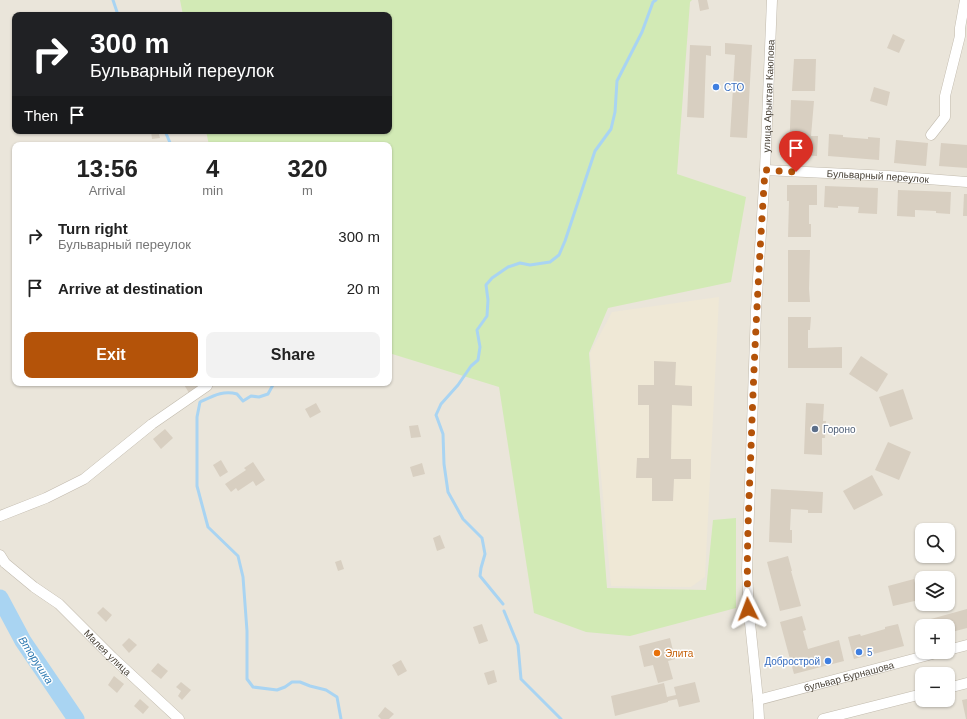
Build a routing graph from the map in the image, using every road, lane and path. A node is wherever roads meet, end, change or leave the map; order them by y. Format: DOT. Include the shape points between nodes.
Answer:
graph roads {
  1 [pos="772,0"];
  2 [pos="965,0"];
  3 [pos="932,135"];
  4 [pos="765,170"];
  5 [pos="967,182"];
  6 [pos="206,386"];
  7 [pos="0,516"];
  8 [pos="0,555"];
  9 [pos="967,645"];
  10 [pos="955,648"];
  11 [pos="915,659"];
  12 [pos="967,683"];
  13 [pos="955,686"];
  14 [pos="915,696"];
  15 [pos="758,700"];
  16 [pos="179,719"];
  17 [pos="759,719"];
  18 [pos="823,719"];
  1 -- 4 [label="street, улица Арыктая Каюпова"];
  2 -- 3 [label="street" via="960,36 945,96 945,117"];
  4 -- 5 [label="street, Бульварный переулок"];
  4 -- 15 [label="street, улица Арыктая Каюпова" via="756,310 746,570"];
  6 -- 7 [label="street" via="152,424 84,479 46,498"];
  8 -- 16 [label="street, Малея улица" via="5,563 59,604"];
  9 -- 10 [label="street"];
  11 -- 15 [label="street, бульвар Бурнашова"];
  12 -- 13 [label="street"];
  14 -- 18 [label="street"];
  15 -- 17 [label="street, улица Арыктая Каюпова"];
}
